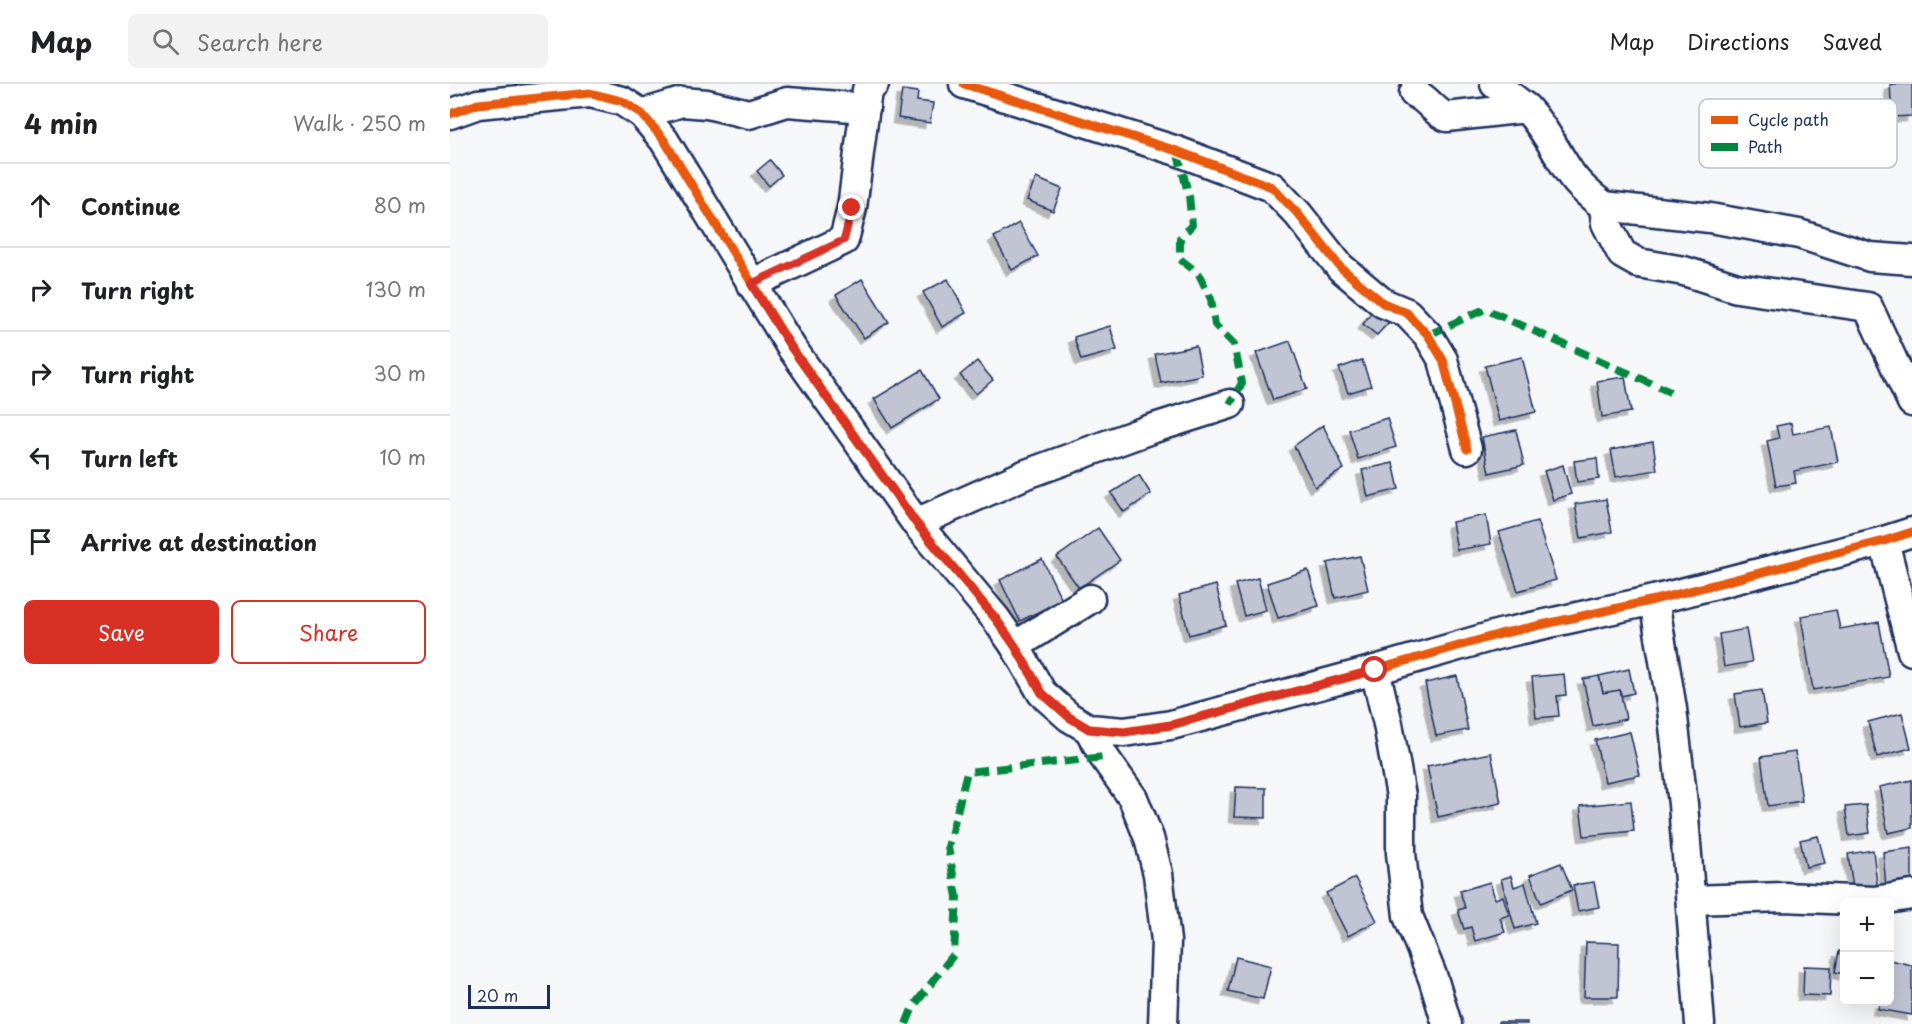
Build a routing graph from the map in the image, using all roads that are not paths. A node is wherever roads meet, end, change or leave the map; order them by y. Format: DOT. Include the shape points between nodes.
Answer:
graph roads {
  1 [pos="964,84"];
  2 [pos="1495,84"];
  3 [pos="588,88"];
  4 [pos="1414,93"];
  5 [pos="869,96"];
  6 [pos="1526,108"];
  7 [pos="450,114"];
  8 [pos="642,114"];
  9 [pos="1604,206"];
  10 [pos="1912,260"];
  11 [pos="751,284"];
  12 [pos="1912,402"];
  13 [pos="1230,404"];
  14 [pos="1467,449"];
  15 [pos="916,523"];
  16 [pos="1912,532"];
  17 [pos="1884,541"];
  18 [pos="1090,599"];
  19 [pos="1654,600"];
  20 [pos="1015,646"];
  21 [pos="1912,651"];
  22 [pos="1375,670"];
  23 [pos="1089,729"];
  24 [pos="1912,895"];
  25 [pos="1691,900"];
  26 [pos="1163,1024"];
  27 [pos="1448,1024"];
  28 [pos="1700,1024"];
  1 -- 14 [label="street" via="1178,151 1272,187 1340,267 1383,303 1407,313 1428,335 1443,360"];
  2 -- 6 [label="street"];
  3 -- 7 [label="street" via="478,104"];
  3 -- 8 [label="street" via="622,101"];
  4 -- 6 [label="street" via="1447,117"];
  5 -- 8 [label="street" via="787,102 749,114 682,102"];
  5 -- 11 [label="street" via="844,240"];
  6 -- 9 [label="street" via="1541,124 1572,176"];
  8 -- 11 [label="street" via="664,140"];
  9 -- 10 [label="street" via="1710,218 1798,234 1870,257"];
  9 -- 12 [label="street" via="1606,223 1622,254 1638,263 1684,271 1737,288 1868,306"];
  11 -- 15 [label="street"];
  13 -- 15 [label="street" via="1024,475"];
  15 -- 20 [label="street"];
  16 -- 17 [label="street"];
  17 -- 19 [label="street"];
  17 -- 21 [label="street"];
  18 -- 20 [label="street"];
  19 -- 22 [label="street" via="1500,634"];
  19 -- 25 [label="street" via="1672,709"];
  20 -- 23 [label="street" via="1042,693"];
  22 -- 23 [label="street" via="1171,725 1124,732"];
  22 -- 27 [label="street" via="1401,796 1401,853 1408,916"];
  23 -- 26 [label="street" via="1133,798 1149,838 1158,874 1166,941"];
  24 -- 25 [label="street" via="1875,901 1784,897"];
  25 -- 28 [label="street"];
}
